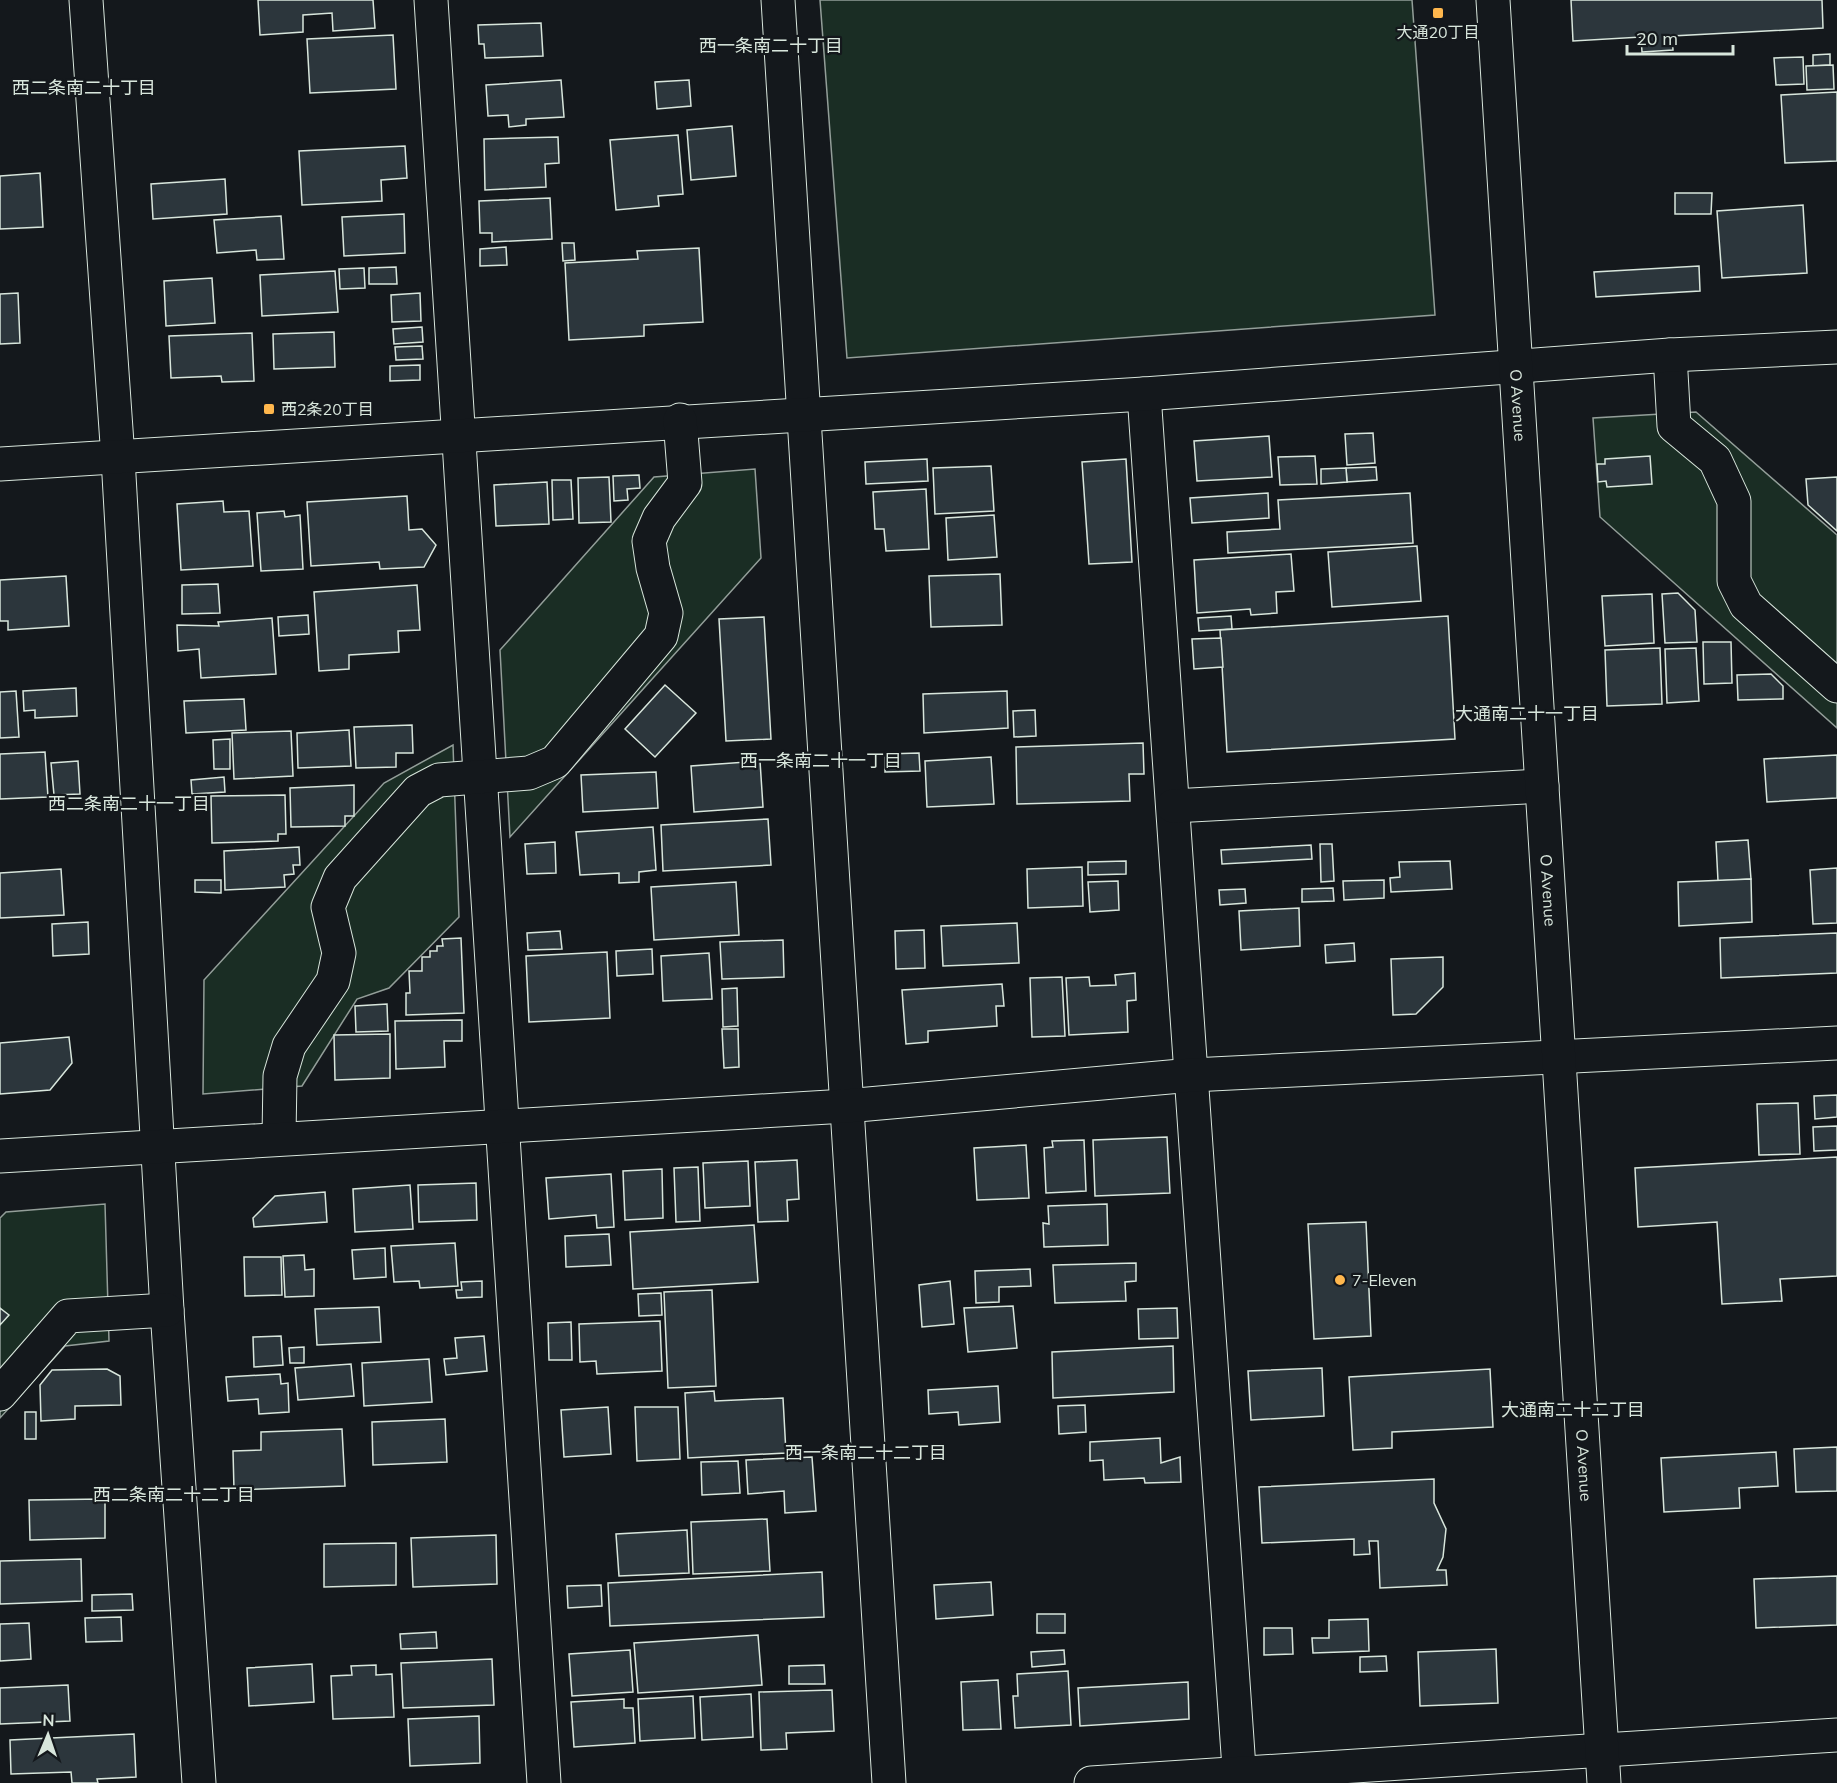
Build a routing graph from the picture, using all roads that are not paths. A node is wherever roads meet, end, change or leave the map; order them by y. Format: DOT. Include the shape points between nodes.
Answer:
graph roads {
  1 [pos="86,0"];
  2 [pos="431,0"];
  3 [pos="778,0"];
  4 [pos="1493,0"];
  5 [pos="1837,347"];
  6 [pos="1670,355"];
  7 [pos="1517,368"];
  8 [pos="1144,394"];
  9 [pos="803,414"];
  10 [pos="680,420"];
  11 [pos="460,436"];
  12 [pos="118,458"];
  13 [pos="0,464"];
  14 [pos="1837,686"];
  15 [pos="479,778"];
  16 [pos="1542,786"];
  17 [pos="1173,806"];
  18 [pos="1837,1043"];
  19 [pos="1559,1058"];
  20 [pos="1192,1075"];
  21 [pos="846,1106"];
  22 [pos="502,1124"];
  23 [pos="279,1137"];
  24 [pos="158,1147"];
  25 [pos="0,1156"];
  26 [pos="167,1310"];
  27 [pos="0,1394"];
  28 [pos="1837,1735"];
  29 [pos="1602,1751"];
  30 [pos="1240,1779"];
  31 [pos="199,1783"];
  32 [pos="544,1783"];
  33 [pos="889,1783"];
  34 [pos="1091,1783"];
  35 [pos="1604,1783"];
  1 -- 12 [label="main road"];
  2 -- 11 [label="main road"];
  3 -- 9 [label="main road"];
  4 -- 7 [label="main road, O Avenue"];
  5 -- 6 [label="main road"];
  6 -- 7 [label="main road"];
  6 -- 14 [label="main road" via="1674,426 1715,460 1734,501 1734,581 1746,605"];
  7 -- 8 [label="main road"];
  7 -- 16 [label="main road, O Avenue"];
  8 -- 9 [label="main road"];
  8 -- 17 [label="main road"];
  9 -- 10 [label="main road"];
  9 -- 21 [label="main road"];
  10 -- 11 [label="main road"];
  10 -- 15 [label="main road" via="685,483 658,518 649,541 666,613 661,636 555,762 529,773"];
  11 -- 12 [label="main road"];
  11 -- 15 [label="main road"];
  12 -- 13 [label="main road"];
  12 -- 24 [label="main road"];
  15 -- 22 [label="main road"];
  15 -- 23 [label="main road" via="439,780 418,790 339,878 328,907 339,953 333,981 289,1046 280,1076"];
  16 -- 17 [label="main road"];
  16 -- 19 [label="main road, O Avenue"];
  17 -- 20 [label="main road"];
  18 -- 19 [label="main road"];
  19 -- 20 [label="main road"];
  19 -- 29 [label="main road, O Avenue"];
  20 -- 21 [label="main road"];
  20 -- 30 [label="main road"];
  21 -- 22 [label="main road"];
  21 -- 33 [label="main road"];
  22 -- 23 [label="main road"];
  22 -- 32 [label="main road"];
  23 -- 24 [label="main road"];
  24 -- 25 [label="main road"];
  24 -- 26 [label="main road"];
  26 -- 27 [label="main road" via="68,1316"];
  26 -- 31 [label="main road"];
  28 -- 29 [label="main road"];
  29 -- 30 [label="main road"];
  29 -- 35 [label="main road, O Avenue"];
  30 -- 34 [label="main road"];
}
